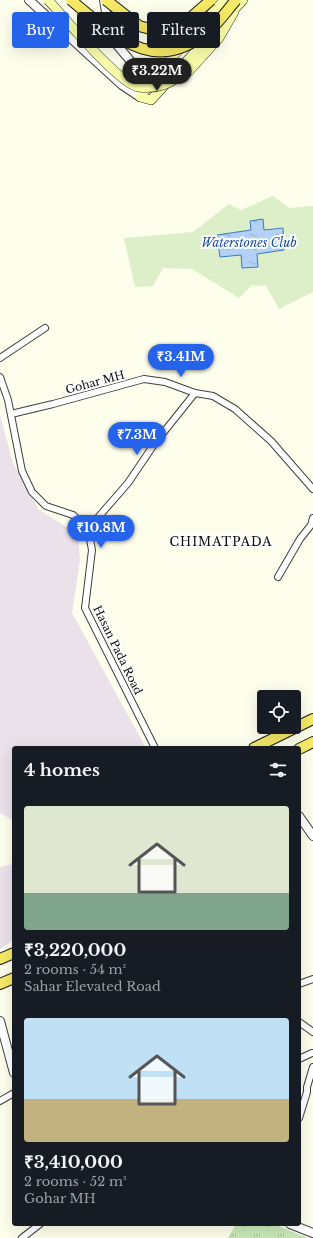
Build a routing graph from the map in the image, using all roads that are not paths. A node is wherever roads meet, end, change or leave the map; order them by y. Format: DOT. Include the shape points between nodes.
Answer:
graph roads {
  1 [pos="29,0"];
  2 [pos="48,0"];
  3 [pos="71,0"];
  4 [pos="105,0"];
  5 [pos="211,0"];
  6 [pos="224,0"];
  7 [pos="240,1"];
  8 [pos="173,75"];
  9 [pos="156,76"];
  10 [pos="120,83"];
  11 [pos="140,97"];
  12 [pos="45,328"];
  13 [pos="0,358"];
  14 [pos="0,378"];
  15 [pos="195,392"];
  16 [pos="11,414"];
  17 [pos="313,489"];
  18 [pos="313,518"];
  19 [pos="88,529"];
  20 [pos="278,577"];
  21 [pos="313,719"];
  22 [pos="313,742"];
  23 [pos="154,746"];
  24 [pos="258,746"];
  25 [pos="301,748"];
  26 [pos="301,819"];
  27 [pos="313,836"];
  28 [pos="12,954"];
  29 [pos="0,959"];
  30 [pos="12,979"];
  31 [pos="313,979"];
  32 [pos="301,983"];
  33 [pos="0,984"];
  34 [pos="0,1021"];
  35 [pos="313,1023"];
  36 [pos="301,1024"];
  37 [pos="307,1028"];
  38 [pos="313,1032"];
  39 [pos="313,1053"];
  40 [pos="301,1058"];
  41 [pos="12,1066"];
  42 [pos="313,1067"];
  43 [pos="12,1094"];
  44 [pos="0,1101"];
  45 [pos="301,1111"];
  46 [pos="37,1226"];
  47 [pos="295,1226"];
  48 [pos="313,1233"];
  49 [pos="22,1238"];
  1 -- 10 [label="street"];
  2 -- 7 [label="main road, bridge" via="120,76 136,86 150,88 168,85 189,71 218,38"];
  3 -- 7 [label="main road, bridge" via="121,39 141,49 159,52 175,50 196,40 215,26"];
  4 -- 5 [label="main road, bridge" via="139,26 166,31 181,26"];
  4 -- 9 [label="street" via="112,39 133,64"];
  6 -- 9 [label="main road"];
  7 -- 8 [label="main road"];
  8 -- 9 [label="street"];
  8 -- 11 [label="main road" via="151,100"];
  9 -- 10 [label="street"];
  9 -- 11 [label="main road"];
  10 -- 11 [label="street"];
  12 -- 13 [label="street"];
  14 -- 16 [label="street"];
  15 -- 16 [label="street, Gohar MH" via="165,382 144,379"];
  15 -- 17 [label="street, Gohar MH" via="213,396 235,409 271,441"];
  15 -- 19 [label="street" via="155,443 128,484"];
  16 -- 19 [label="street" via="22,471 32,492 46,506 74,516"];
  18 -- 20 [label="street" via="311,526 300,539"];
  19 -- 23 [label="street, Hasan Pada Road" via="92,550 85,608"];
  21 -- 24 [label="main road"];
  22 -- 25 [label="main road"];
  26 -- 27 [label="street"];
  28 -- 29 [label="main road"];
  30 -- 33 [label="main road"];
  31 -- 32 [label="street"];
  34 -- 41 [label="street"];
  35 -- 37 [label="street"];
  36 -- 37 [label="street"];
  37 -- 38 [label="street"];
  39 -- 40 [label="street"];
  42 -- 45 [label="street"];
  43 -- 44 [label="street"];
  46 -- 49 [label="street"];
  47 -- 48 [label="street"];
}
